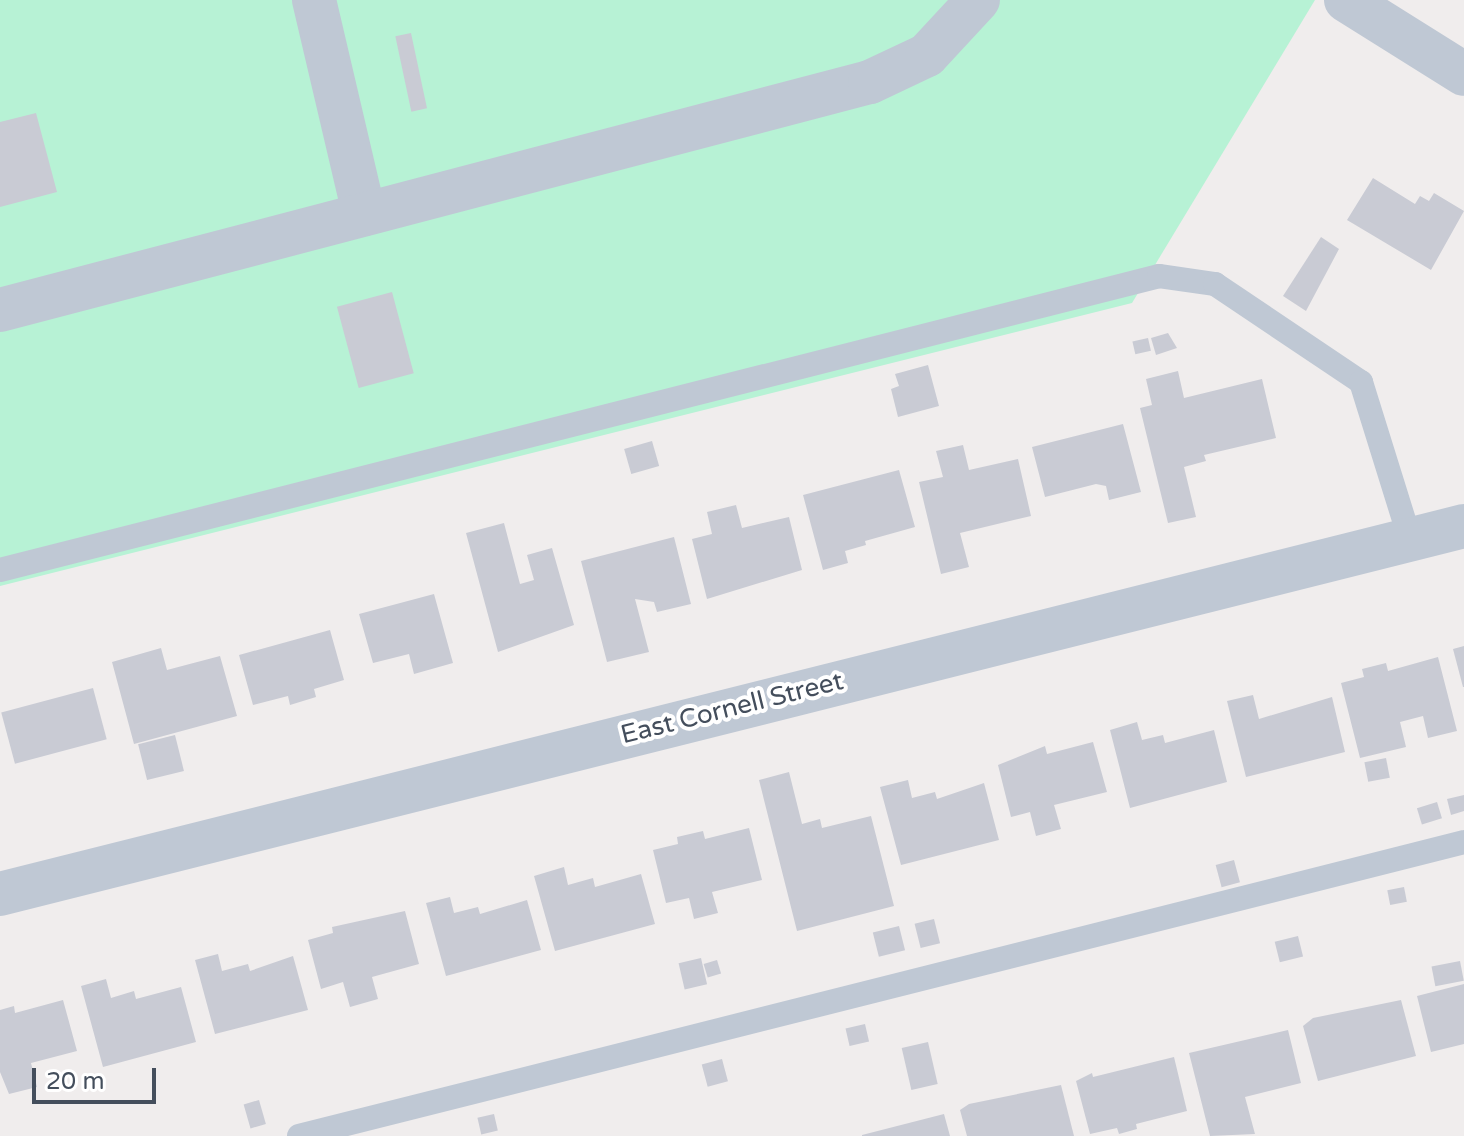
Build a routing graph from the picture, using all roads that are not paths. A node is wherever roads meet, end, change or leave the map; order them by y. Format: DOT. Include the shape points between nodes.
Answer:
graph roads {
  1 [pos="314,0"];
  2 [pos="978,0"];
  3 [pos="1346,0"];
  4 [pos="1464,74"];
  5 [pos="364,214"];
  6 [pos="0,310"];
  7 [pos="1464,526"];
  8 [pos="1410,539"];
  9 [pos="0,570"];
  10 [pos="1464,842"];
  11 [pos="0,894"];
  12 [pos="299,1136"];
  1 -- 5 [label="street"];
  2 -- 5 [label="street" via="927,55 870,82"];
  3 -- 4 [label="street"];
  5 -- 6 [label="street"];
  7 -- 8 [label="street, East Cornell Street"];
  8 -- 9 [label="lane" via="1361,382 1215,284 1159,276"];
  8 -- 11 [label="street, East Cornell Street"];
  10 -- 12 [label="lane"];
}
